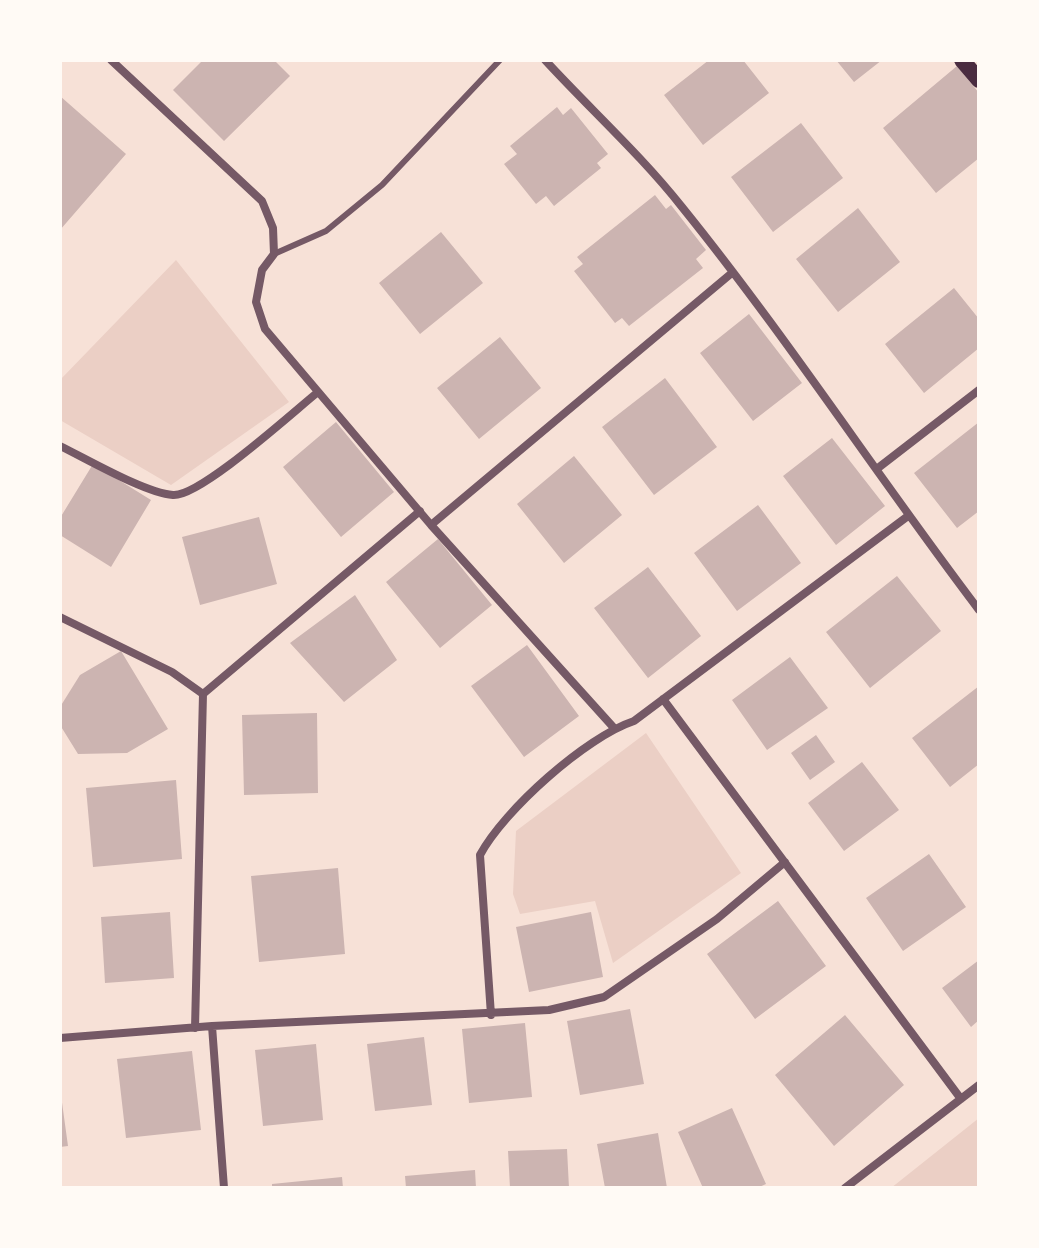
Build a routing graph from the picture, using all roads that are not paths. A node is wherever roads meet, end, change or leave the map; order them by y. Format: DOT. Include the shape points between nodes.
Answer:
graph roads {
  1 [pos="111,60"];
  2 [pos="500,60"];
  3 [pos="545,60"];
  4 [pos="962,60"];
  5 [pos="979,80"];
  6 [pos="274,254"];
  7 [pos="733,272"];
  8 [pos="979,390"];
  9 [pos="318,392"];
  10 [pos="60,446"];
  11 [pos="878,468"];
  12 [pos="420,511"];
  13 [pos="908,516"];
  14 [pos="431,525"];
  15 [pos="979,610"];
  16 [pos="60,617"];
  17 [pos="203,694"];
  18 [pos="663,699"];
  19 [pos="614,728"];
  20 [pos="785,862"];
  21 [pos="491,1015"];
  22 [pos="212,1026"];
  23 [pos="195,1028"];
  24 [pos="60,1038"];
  25 [pos="979,1085"];
  26 [pos="961,1099"];
  27 [pos="224,1188"];
  28 [pos="845,1188"];
  1 -- 6 [label="street" via="262,201 273,228"];
  2 -- 6 [label="lane" via="382,185 326,231"];
  3 -- 7 [label="street" via="680,204"];
  4 -- 5 [label="main road"];
  6 -- 9 [label="street" via="262,270 256,302 265,329"];
  7 -- 11 [label="street"];
  7 -- 14 [label="street"];
  8 -- 11 [label="street"];
  9 -- 10 [label="street" via="202,486 175,496"];
  9 -- 12 [label="street"];
  11 -- 13 [label="street"];
  12 -- 14 [label="street"];
  12 -- 17 [label="street"];
  13 -- 15 [label="street"];
  13 -- 18 [label="street"];
  14 -- 19 [label="street"];
  16 -- 17 [label="street" via="172,672"];
  17 -- 23 [label="street"];
  18 -- 19 [label="street" via="634,721"];
  18 -- 20 [label="street"];
  19 -- 21 [label="street" via="528,795 492,831 480,855"];
  20 -- 21 [label="street" via="717,919 604,997 549,1010"];
  20 -- 26 [label="street"];
  21 -- 22 [label="street"];
  22 -- 23 [label="street"];
  22 -- 27 [label="street"];
  23 -- 24 [label="street"];
  25 -- 26 [label="street"];
  26 -- 28 [label="street"];
}
